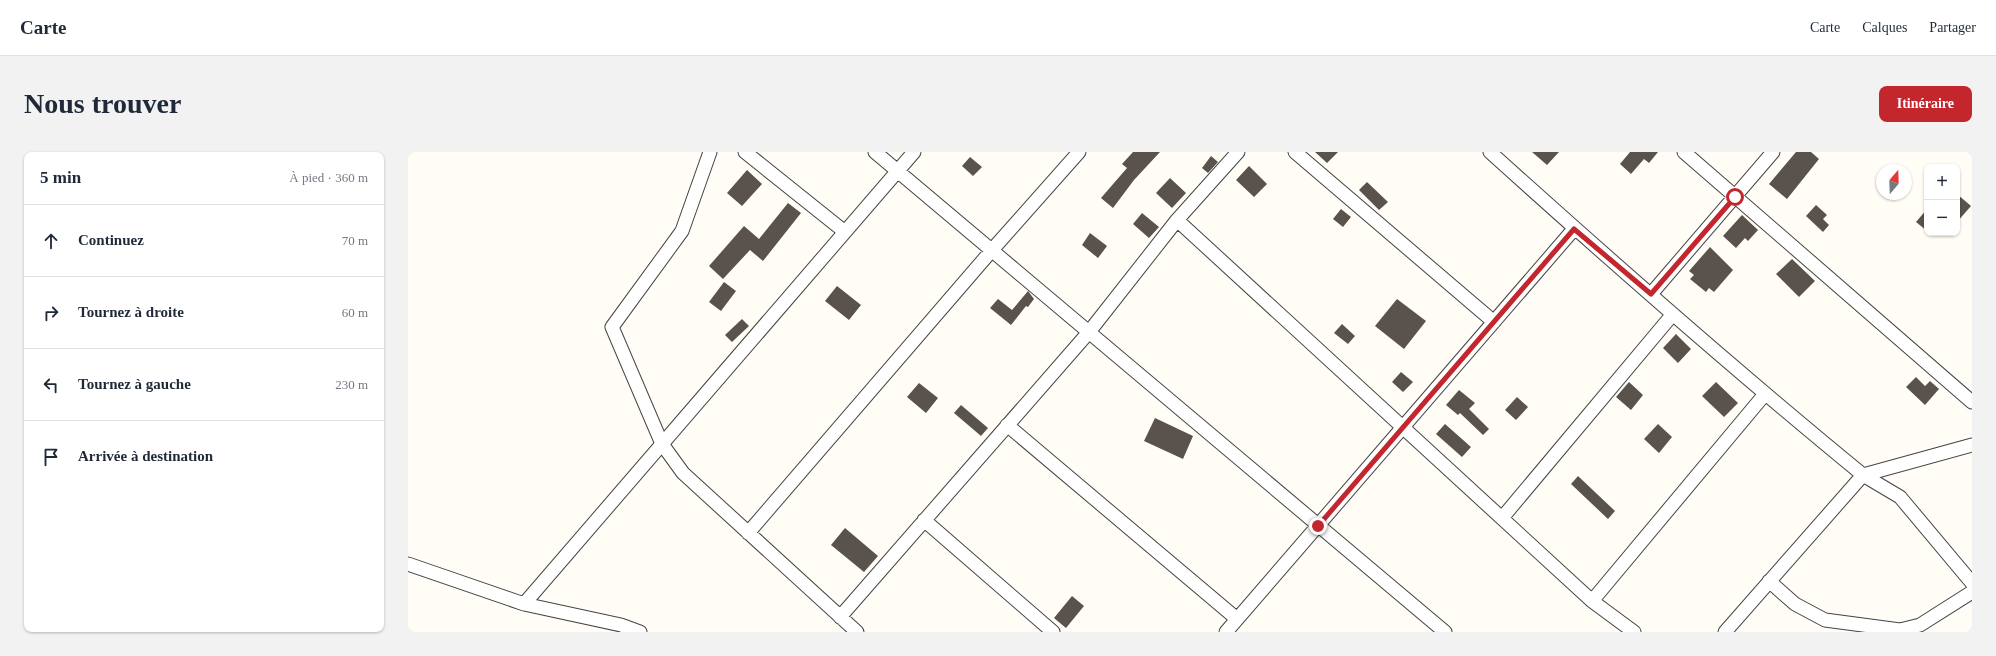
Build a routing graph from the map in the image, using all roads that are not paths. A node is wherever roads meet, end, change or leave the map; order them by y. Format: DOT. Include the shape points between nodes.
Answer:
graph roads {
  1 [pos="710,152"];
  2 [pos="875,152"];
  3 [pos="914,152"];
  4 [pos="1079,152"];
  5 [pos="1238,152"];
  6 [pos="1296,152"];
  7 [pos="1490,152"];
  8 [pos="1684,152"];
  9 [pos="1773,152"];
  10 [pos="750,154"];
  11 [pos="898,171"];
  12 [pos="1735,197"];
  13 [pos="1177,220"];
  14 [pos="1574,229"];
  15 [pos="845,232"];
  16 [pos="992,250"];
  17 [pos="1651,294"];
  18 [pos="1674,314"];
  19 [pos="1494,322"];
  20 [pos="1089,332"];
  21 [pos="1765,394"];
  22 [pos="1972,402"];
  23 [pos="1007,426"];
  24 [pos="1404,428"];
  25 [pos="662,444"];
  26 [pos="1972,445"];
  27 [pos="1863,475"];
  28 [pos="1502,518"];
  29 [pos="924,520"];
  30 [pos="1318,526"];
  31 [pos="748,533"];
  32 [pos="408,564"];
  33 [pos="1769,581"];
  34 [pos="1972,583"];
  35 [pos="1972,592"];
  36 [pos="1592,601"];
  37 [pos="524,604"];
  38 [pos="840,616"];
  39 [pos="1237,619"];
  40 [pos="640,632"];
  41 [pos="857,632"];
  42 [pos="1052,632"];
  43 [pos="1226,632"];
  44 [pos="1445,632"];
  45 [pos="1634,632"];
  46 [pos="1725,632"];
  1 -- 25 [label="street" via="682,231 612,327"];
  2 -- 11 [label="street"];
  3 -- 11 [label="street"];
  4 -- 16 [label="street"];
  5 -- 13 [label="street"];
  6 -- 19 [label="street"];
  7 -- 14 [label="street"];
  8 -- 12 [label="street"];
  9 -- 12 [label="street"];
  10 -- 15 [label="street"];
  11 -- 15 [label="street"];
  11 -- 16 [label="street"];
  12 -- 17 [label="street"];
  12 -- 22 [label="street"];
  13 -- 20 [label="street"];
  13 -- 24 [label="street"];
  14 -- 17 [label="street"];
  14 -- 19 [label="street"];
  15 -- 25 [label="street"];
  16 -- 20 [label="street"];
  16 -- 31 [label="street"];
  17 -- 18 [label="street"];
  18 -- 21 [label="street"];
  18 -- 28 [label="street"];
  19 -- 24 [label="street"];
  20 -- 23 [label="street"];
  20 -- 30 [label="street"];
  21 -- 27 [label="street"];
  21 -- 36 [label="street"];
  23 -- 29 [label="street"];
  23 -- 39 [label="street"];
  24 -- 28 [label="street"];
  24 -- 30 [label="street"];
  25 -- 31 [label="street" via="683,473"];
  25 -- 37 [label="street"];
  26 -- 27 [label="street"];
  27 -- 33 [label="street"];
  27 -- 34 [label="street" via="1900,497"];
  28 -- 36 [label="street"];
  29 -- 38 [label="street"];
  29 -- 42 [label="street"];
  30 -- 39 [label="street"];
  30 -- 44 [label="street"];
  31 -- 38 [label="street"];
  32 -- 37 [label="street"];
  33 -- 35 [label="street" via="1796,604 1826,620 1900,630 1920,625"];
  33 -- 46 [label="street"];
  36 -- 45 [label="street"];
  37 -- 40 [label="street" via="621,625"];
  38 -- 41 [label="street"];
  39 -- 43 [label="street"];
}
